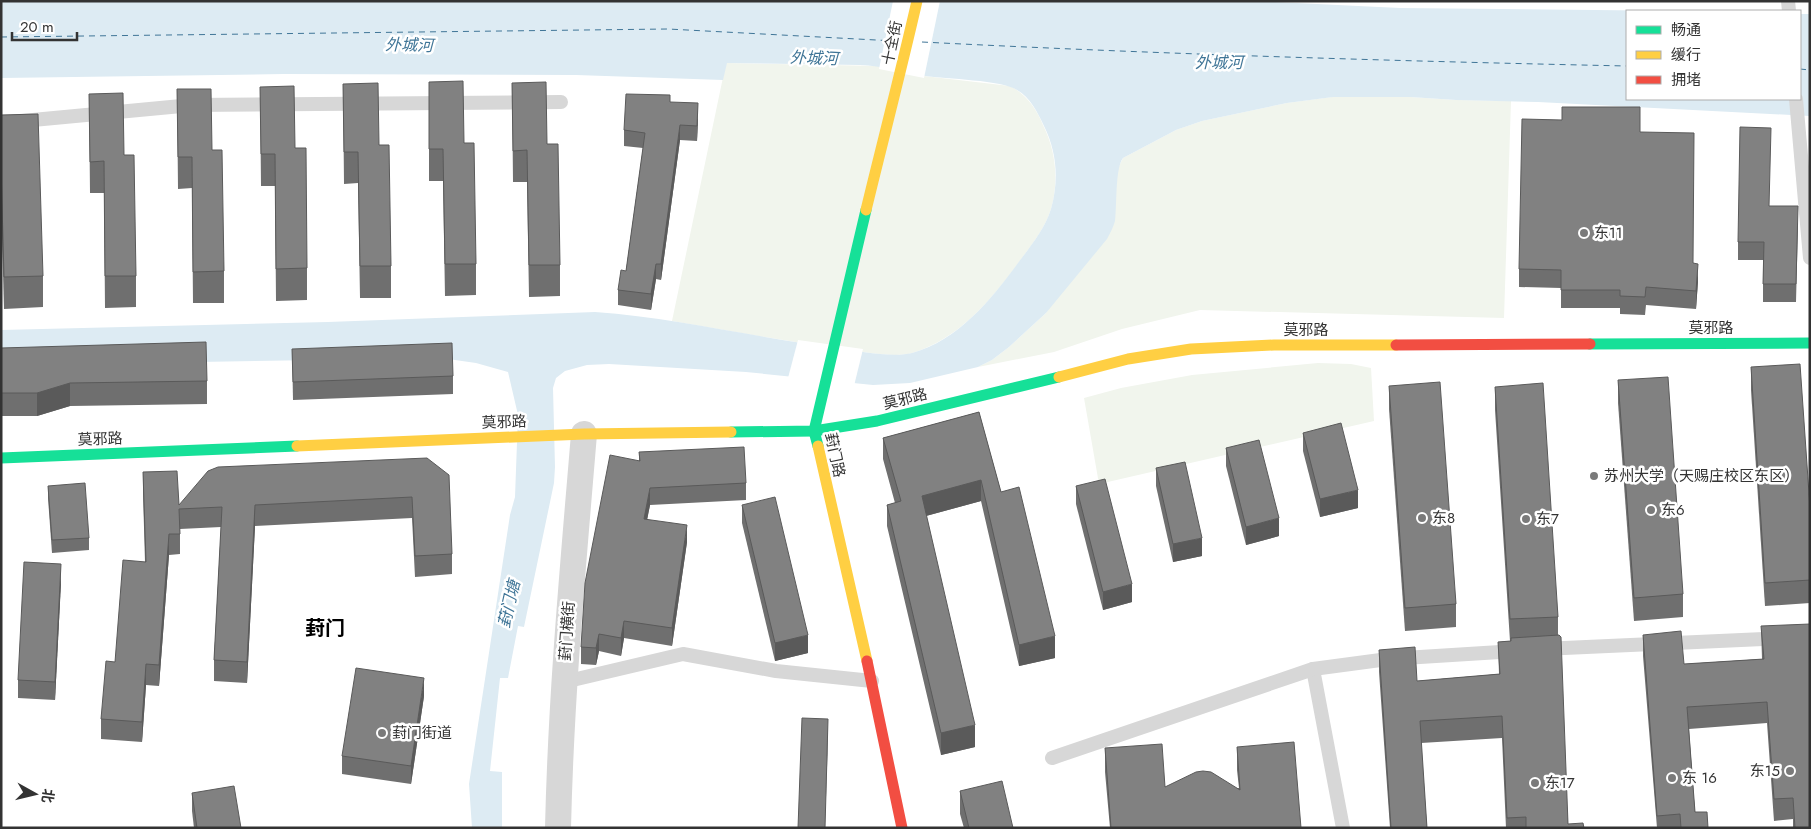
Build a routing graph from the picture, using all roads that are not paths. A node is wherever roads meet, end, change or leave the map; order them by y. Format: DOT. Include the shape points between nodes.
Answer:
graph roads {
  1 [pos="917,1"];
  2 [pos="897,90"];
  3 [pos="1796,100"];
  4 [pos="561,102"];
  5 [pos="1,123"];
  6 [pos="1810,258"];
  7 [pos="1810,343"];
  8 [pos="814,431"];
  9 [pos="575,434"];
  10 [pos="1,458"];
  11 [pos="1810,638"];
  12 [pos="1313,669"];
  13 [pos="564,682"];
  14 [pos="872,682"];
  15 [pos="1052,758"];
  16 [pos="558,828"];
  17 [pos="902,828"];
  18 [pos="1343,828"];
  1 -- 2 [label="main road, 十全街"];
  2 -- 8 [label="main road, 葑门路"];
  3 -- 6 [label="lane"];
  4 -- 5 [label="lane" via="192,105"];
  7 -- 8 [label="main road, 莫邪路" via="1274,345 1191,349 1128,359 877,422"];
  8 -- 9 [label="main road, 莫邪路"];
  8 -- 14 [label="main road, 葑门路"];
  9 -- 10 [label="main road, 莫邪路"];
  9 -- 13 [label="street, 葑门横街"];
  11 -- 12 [label="lane" via="1489,652 1388,659"];
  12 -- 15 [label="lane"];
  12 -- 18 [label="lane"];
  13 -- 14 [label="lane" via="684,654 776,671"];
  13 -- 16 [label="street, 葑门横街"];
  14 -- 17 [label="main road, 葑门路"];
}
